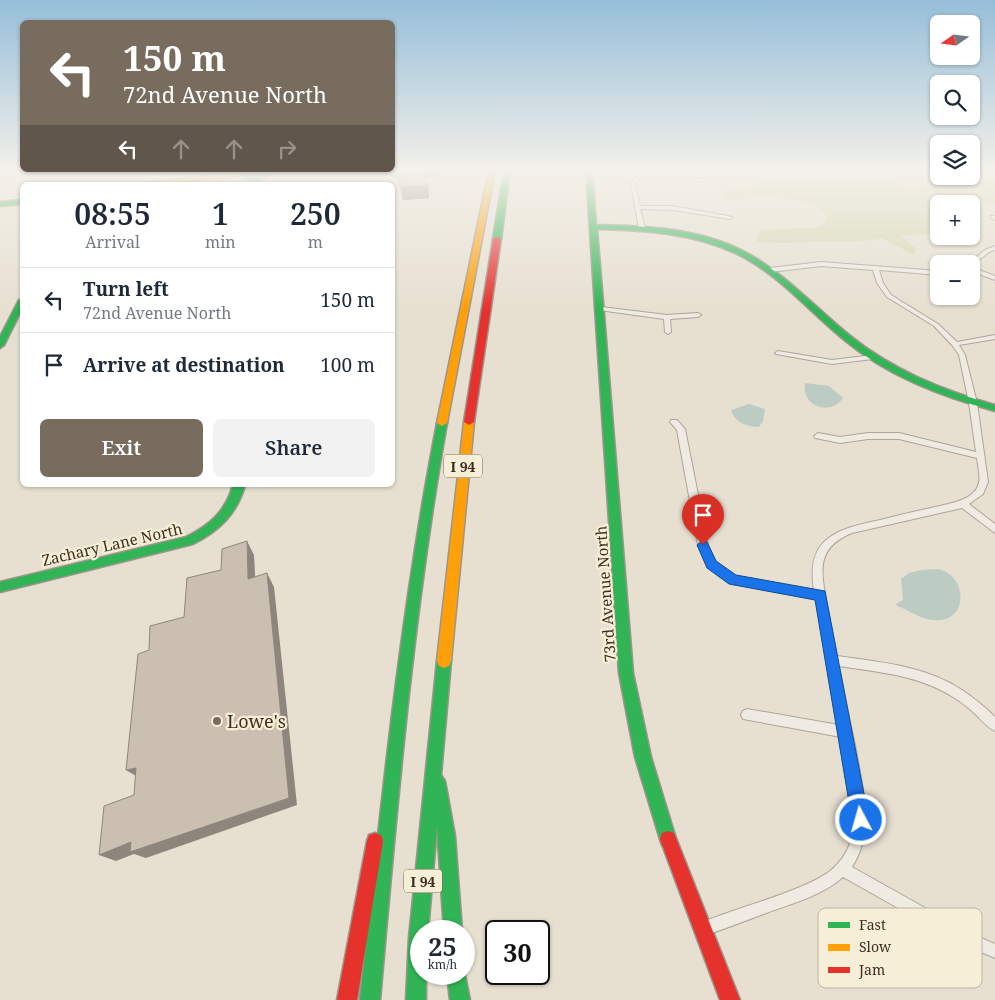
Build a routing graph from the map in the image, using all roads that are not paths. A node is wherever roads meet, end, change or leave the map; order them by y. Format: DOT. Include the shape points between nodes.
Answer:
graph roads {
  1 [pos="483,217"];
  2 [pos="500,217"];
  3 [pos="594,217"];
  4 [pos="640,217"];
  5 [pos="595,226"];
  6 [pos="642,228"];
  7 [pos="995,248"];
  8 [pos="980,257"];
  9 [pos="874,268"];
  10 [pos="770,270"];
  11 [pos="930,272"];
  12 [pos="980,272"];
  13 [pos="995,278"];
  14 [pos="20,306"];
  15 [pos="601,309"];
  16 [pos="698,315"];
  17 [pos="667,317"];
  18 [pos="668,332"];
  19 [pos="995,337"];
  20 [pos="956,344"];
  21 [pos="0,345"];
  22 [pos="778,353"];
  23 [pos="873,358"];
  24 [pos="973,403"];
  25 [pos="995,408"];
  26 [pos="674,422"];
  27 [pos="818,436"];
  28 [pos="981,456"];
  29 [pos="238,487"];
  30 [pos="963,504"];
  31 [pos="995,529"];
  32 [pos="0,587"];
  33 [pos="820,595"];
  34 [pos="833,660"];
  35 [pos="398,709"];
  36 [pos="746,715"];
  37 [pos="995,725"];
  38 [pos="846,732"];
  39 [pos="434,763"];
  40 [pos="844,870"];
  41 [pos="912,908"];
  42 [pos="452,920"];
  43 [pos="703,929"];
  44 [pos="982,945"];
  45 [pos="995,951"];
  46 [pos="458,985"];
  47 [pos="347,1000"];
  48 [pos="370,1000"];
  49 [pos="416,1000"];
  50 [pos="460,1000"];
  51 [pos="730,1000"];
  1 -- 35 [label="main road, I 94" via="436,452"];
  2 -- 39 [label="main road, I 94" via="464,453"];
  3 -- 5 [label="main road, 73rd Avenue North"];
  4 -- 6 [label="street"];
  5 -- 6 [label="main road"];
  5 -- 15 [label="main road, 73rd Avenue North"];
  6 -- 10 [label="main road" via="681,232 718,243"];
  7 -- 8 [label="street"];
  9 -- 10 [label="street" via="821,264"];
  9 -- 11 [label="street"];
  9 -- 20 [label="street" via="889,296 936,325"];
  10 -- 23 [label="main road"];
  12 -- 13 [label="street"];
  14 -- 21 [label="main road"];
  15 -- 17 [label="street"];
  15 -- 43 [label="main road, 73rd Avenue North" via="631,710 652,794"];
  16 -- 17 [label="street"];
  17 -- 18 [label="street"];
  19 -- 20 [label="street"];
  20 -- 24 [label="street" via="964,361"];
  22 -- 23 [label="street" via="832,362"];
  23 -- 24 [label="main road" via="922,384"];
  24 -- 25 [label="main road"];
  24 -- 28 [label="street"];
  26 -- 33 [label="street" via="681,429 703,545 712,565 733,580"];
  27 -- 28 [label="street" via="840,440 899,436"];
  28 -- 30 [label="street" via="984,482 980,492"];
  29 -- 32 [label="main road, Zachary Lane North" via="236,500 225,517 190,541"];
  30 -- 31 [label="street"];
  30 -- 33 [label="street" via="838,534 820,552 817,564"];
  33 -- 34 [label="street"];
  34 -- 37 [label="street" via="928,677 963,696"];
  34 -- 38 [label="street"];
  35 -- 47 [label="main road"];
  35 -- 48 [label="main road, I 94"];
  36 -- 38 [label="street"];
  38 -- 40 [label="street" via="861,820 852,858"];
  39 -- 42 [label="main road" via="447,836"];
  39 -- 49 [label="main road, I 94" via="418,938"];
  40 -- 41 [label="street"];
  40 -- 43 [label="street" via="814,889"];
  43 -- 51 [label="main road, 73rd Avenue North"];
  44 -- 45 [label="street"];
  46 -- 50 [label="main road"];
}
